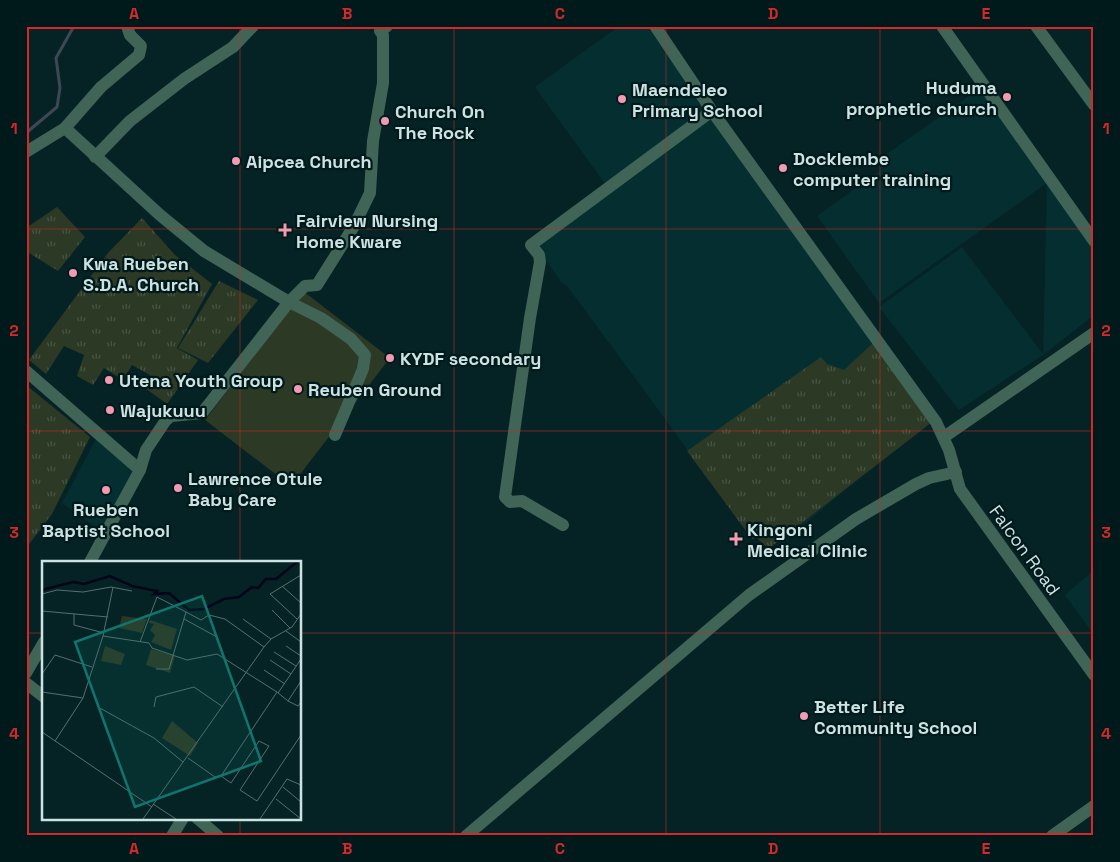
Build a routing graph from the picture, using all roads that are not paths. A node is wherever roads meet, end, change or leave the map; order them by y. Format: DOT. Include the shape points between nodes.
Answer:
graph roads {
  1 [pos="127,26"];
  2 [pos="253,26"];
  3 [pos="387,26"];
  4 [pos="655,26"];
  5 [pos="942,26"];
  6 [pos="1036,26"];
  7 [pos="1094,105"];
  8 [pos="712,111"];
  9 [pos="65,128"];
  10 [pos="26,152"];
  11 [pos="95,158"];
  12 [pos="1094,241"];
  13 [pos="289,302"];
  14 [pos="1094,334"];
  15 [pos="26,371"];
  16 [pos="335,435"];
  17 [pos="944,436"];
  18 [pos="140,470"];
  19 [pos="956,472"];
  20 [pos="563,525"];
  21 [pos="91,561"];
  22 [pos="42,645"];
  23 [pos="26,673"];
  24 [pos="1094,675"];
  25 [pos="26,683"];
  26 [pos="42,695"];
  27 [pos="1094,806"];
  28 [pos="182,820"];
  29 [pos="198,820"];
  30 [pos="172,836"];
  31 [pos="218,836"];
  32 [pos="466,836"];
  33 [pos="1052,836"];
  1 -- 9 [label="street" via="127,31 141,46 139,55 101,87"];
  2 -- 11 [label="street" via="234,47 184,79 130,121"];
  3 -- 13 [label="street" via="380,31 383,35 383,83 373,141 370,193 354,226 317,285 306,286"];
  4 -- 8 [label="street, Falcon Road"];
  5 -- 12 [label="street"];
  6 -- 7 [label="street"];
  8 -- 17 [label="street, Falcon Road" via="837,281"];
  8 -- 20 [label="street" via="531,245 540,262 505,497 510,502 522,502"];
  9 -- 10 [label="street"];
  9 -- 11 [label="street"];
  11 -- 13 [label="street" via="204,251"];
  13 -- 16 [label="street" via="351,339 365,355 363,370"];
  13 -- 18 [label="street" via="202,413 171,416 166,420 146,450"];
  14 -- 17 [label="street"];
  15 -- 18 [label="street"];
  17 -- 19 [label="street, Falcon Road"];
  18 -- 21 [label="street"];
  19 -- 24 [label="street, Falcon Road" via="958,485 968,500"];
  19 -- 32 [label="street" via="916,484 856,519 749,595"];
  22 -- 23 [label="street"];
  25 -- 26 [label="street"];
  27 -- 33 [label="street"];
  28 -- 30 [label="street"];
  29 -- 31 [label="street"];
}
